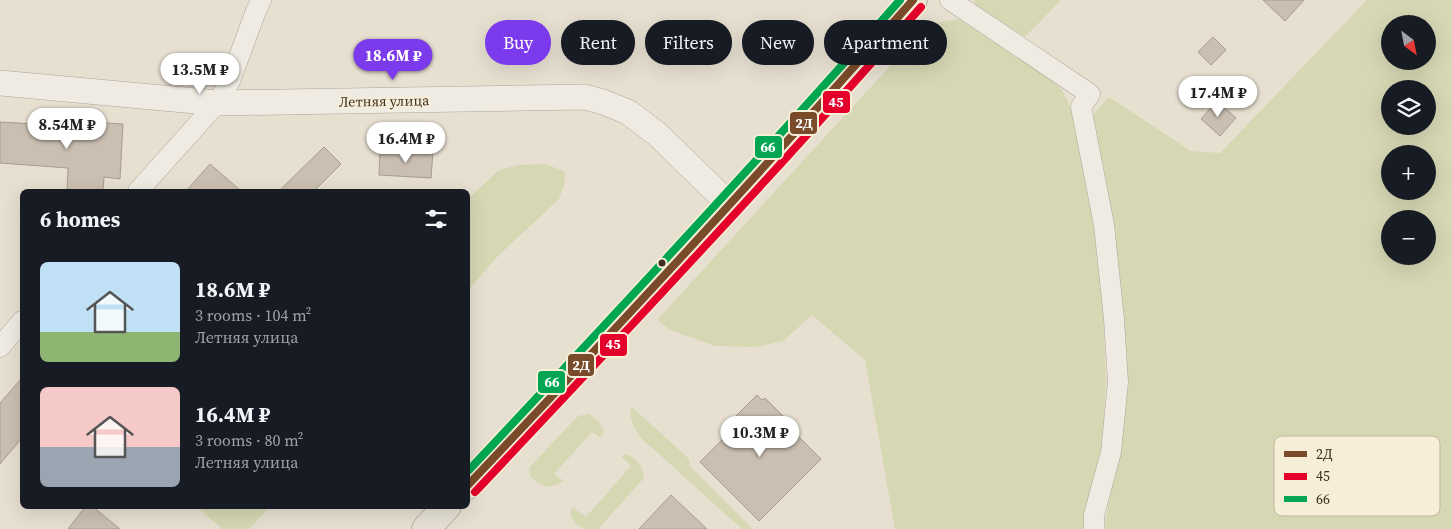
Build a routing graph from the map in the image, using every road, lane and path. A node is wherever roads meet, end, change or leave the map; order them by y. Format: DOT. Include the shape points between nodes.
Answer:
graph roads {
  1 [pos="261,0"];
  2 [pos="913,0"];
  3 [pos="950,0"];
  4 [pos="0,83"];
  5 [pos="217,103"];
  6 [pos="140,189"];
  7 [pos="730,205"];
  8 [pos="20,323"];
  9 [pos="0,346"];
  10 [pos="470,483"];
  11 [pos="444,509"];
  12 [pos="426,529"];
  13 [pos="1094,529"];
  1 -- 5 [label="street" via="230,81"];
  2 -- 7 [label="main road"];
  3 -- 13 [label="street" via="1090,94 1081,107 1104,225 1118,382 1111,452 1094,515"];
  4 -- 5 [label="street, Летняя улица"];
  5 -- 6 [label="street"];
  5 -- 7 [label="street, Летняя улица" via="585,97 628,112 657,134"];
  7 -- 10 [label="main road"];
  8 -- 9 [label="street"];
  11 -- 12 [label="main road"];
}
